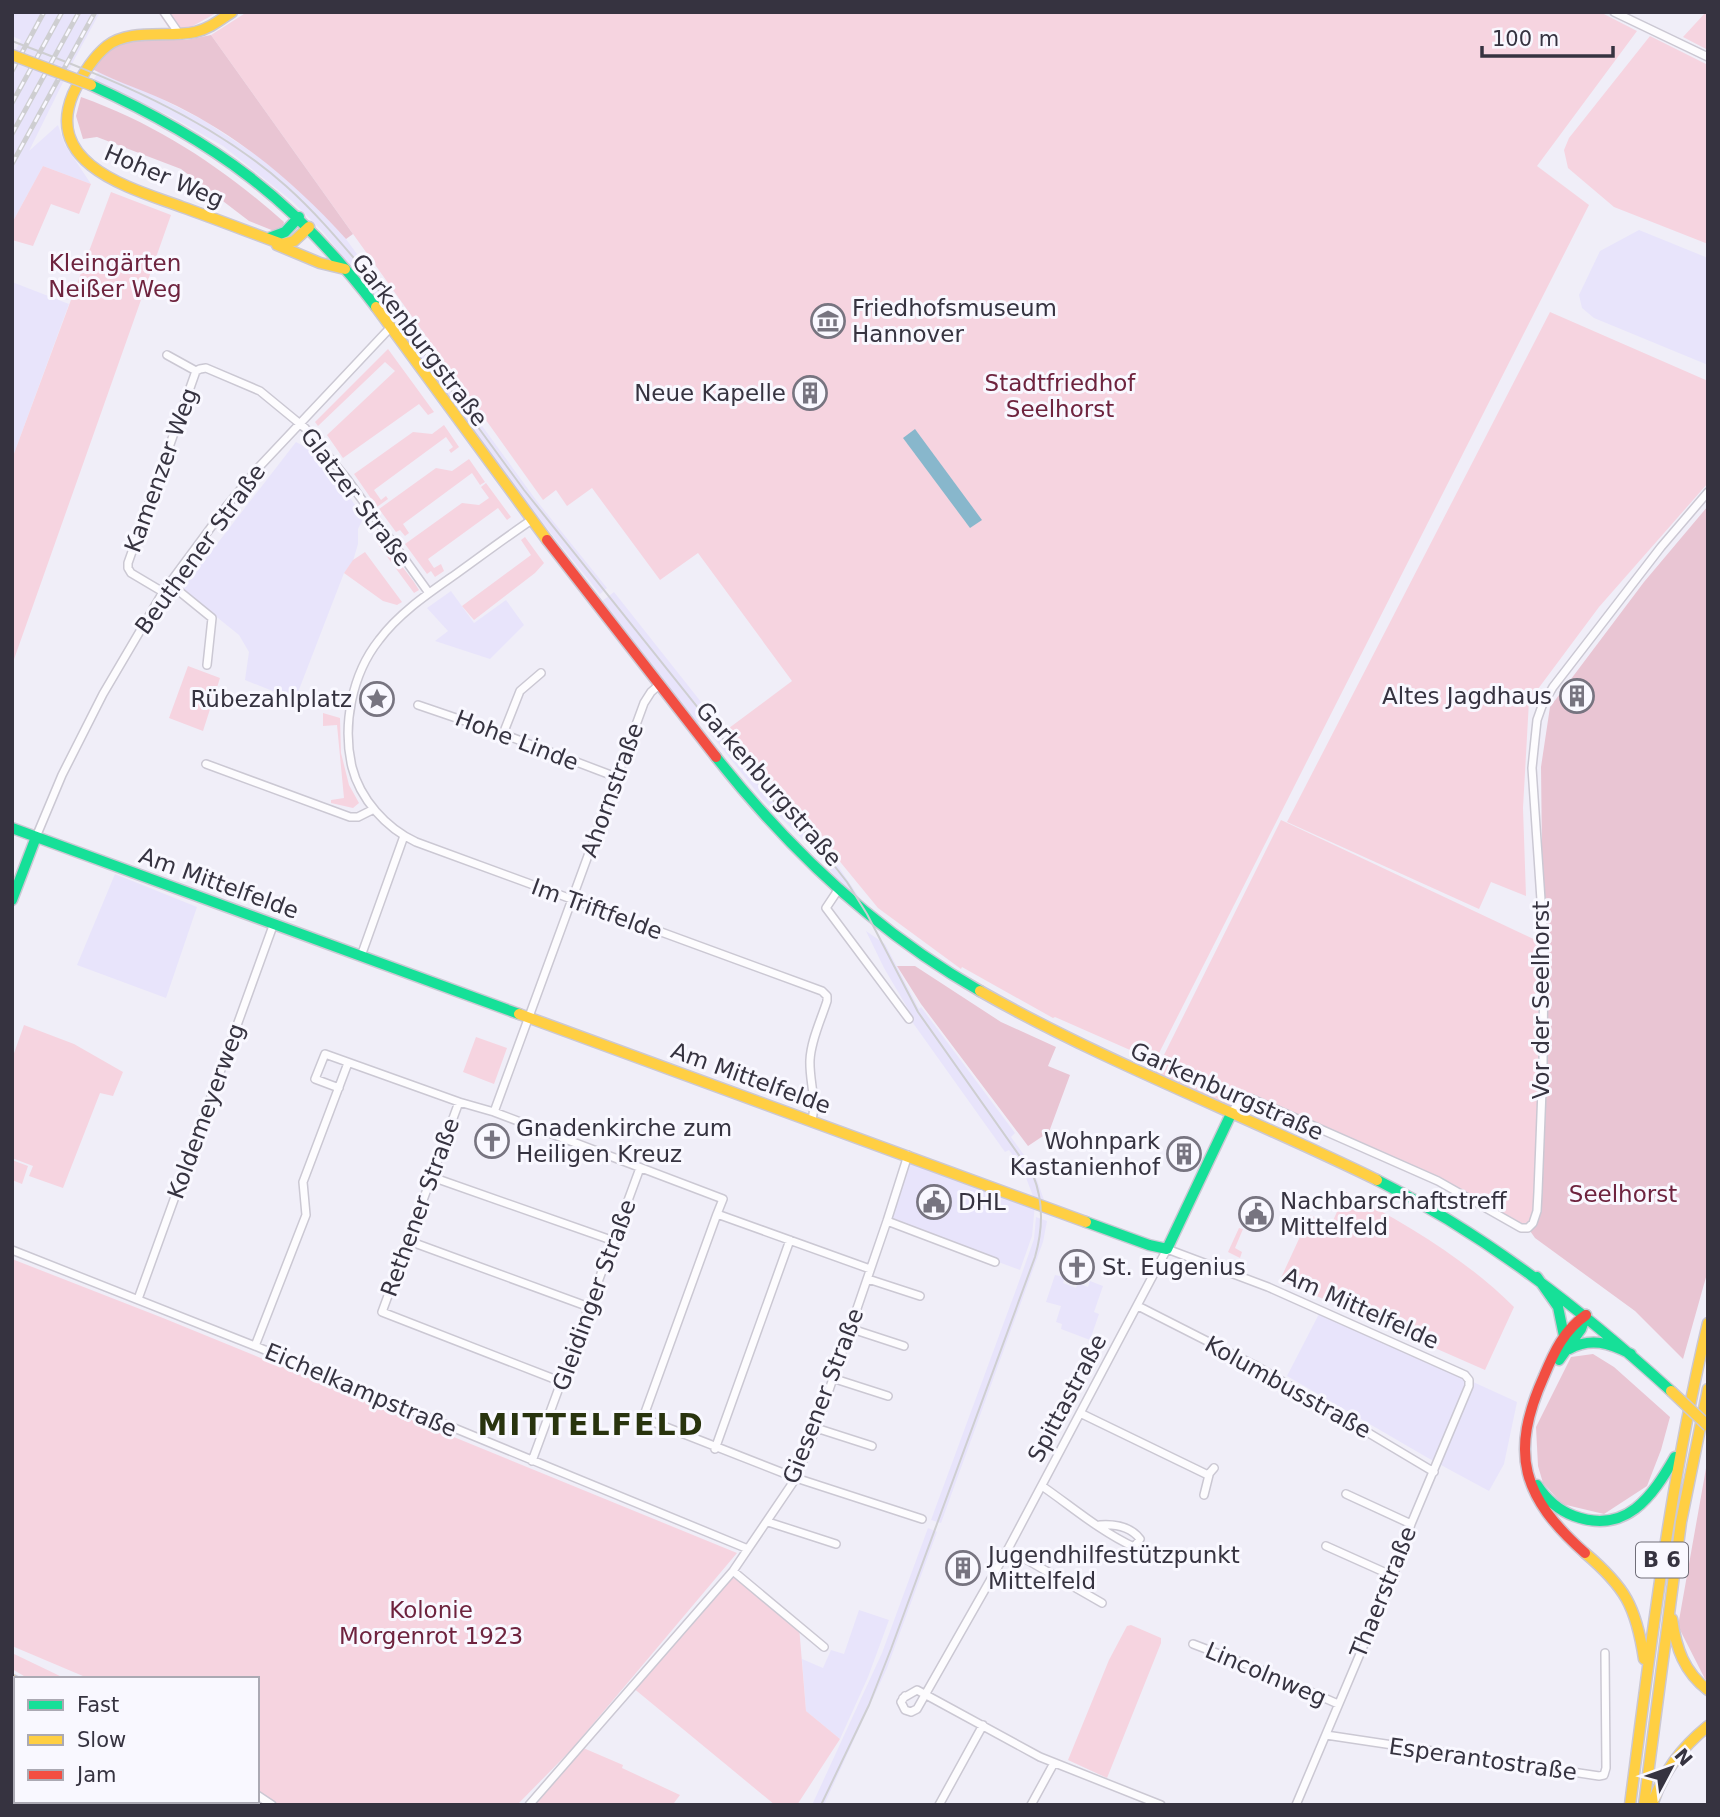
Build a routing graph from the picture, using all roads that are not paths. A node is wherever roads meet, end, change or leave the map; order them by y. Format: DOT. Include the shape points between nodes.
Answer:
graph roads {
  1 [pos="164,12"];
  2 [pos="232,12"];
  3 [pos="1614,12"];
  4 [pos="1639,12"];
  5 [pos="1634,22"];
  6 [pos="180,35"];
  7 [pos="12,55"];
  8 [pos="1708,57"];
  9 [pos="299,217"];
  10 [pos="309,227"];
  11 [pos="268,238"];
  12 [pos="345,269"];
  13 [pos="390,328"];
  14 [pos="167,355"];
  15 [pos="196,372"];
  16 [pos="299,422"];
  17 [pos="1708,492"];
  18 [pos="530,521"];
  19 [pos="169,583"];
  20 [pos="163,592"];
  21 [pos="429,593"];
  22 [pos="207,664"];
  23 [pos="541,673"];
  24 [pos="660,685"];
  25 [pos="418,705"];
  26 [pos="503,734"];
  27 [pos="206,764"];
  28 [pos="615,777"];
  29 [pos="374,809"];
  30 [pos="12,828"];
  31 [pos="404,836"];
  32 [pos="36,837"];
  33 [pos="838,890"];
  34 [pos="571,899"];
  35 [pos="12,900"];
  36 [pos="274,923"];
  37 [pos="361,956"];
  38 [pos="527,1017"];
  39 [pos="909,1019"];
  40 [pos="348,1063"];
  41 [pos="339,1088"];
  42 [pos="459,1102"];
  43 [pos="494,1112"];
  44 [pos="1231,1114"];
  45 [pos="812,1120"];
  46 [pos="908,1155"];
  47 [pos="640,1168"];
  48 [pos="432,1177"];
  49 [pos="717,1214"];
  50 [pos="887,1222"];
  51 [pos="790,1240"];
  52 [pos="409,1241"];
  53 [pos="614,1241"];
  54 [pos="1167,1249"];
  55 [pos="12,1250"];
  56 [pos="995,1262"];
  57 [pos="870,1269"];
  58 [pos="1537,1277"];
  59 [pos="868,1279"];
  60 [pos="920,1296"];
  61 [pos="138,1299"];
  62 [pos="1139,1306"];
  63 [pos="589,1307"];
  64 [pos="1586,1315"];
  65 [pos="1708,1323"];
  66 [pos="849,1328"];
  67 [pos="1564,1336"];
  68 [pos="255,1346"];
  69 [pos="904,1346"];
  70 [pos="1563,1353"];
  71 [pos="1631,1354"];
  72 [pos="832,1378"];
  73 [pos="1469,1380"];
  74 [pos="562,1382"];
  75 [pos="1708,1389"];
  76 [pos="888,1396"];
  77 [pos="1080,1413"];
  78 [pos="1708,1426"];
  79 [pos="816,1428"];
  80 [pos="872,1446"];
  81 [pos="1680,1447"];
  82 [pos="715,1449"];
  83 [pos="532,1461"];
  84 [pos="1214,1468"];
  85 [pos="1434,1472"];
  86 [pos="1209,1475"];
  87 [pos="796,1479"];
  88 [pos="1042,1486"];
  89 [pos="1346,1494"];
  90 [pos="1204,1495"];
  91 [pos="922,1519"];
  92 [pos="768,1522"];
  93 [pos="1410,1524"];
  94 [pos="1100,1525"];
  95 [pos="836,1544"];
  96 [pos="1326,1546"];
  97 [pos="748,1549"];
  98 [pos="1008,1549"];
  99 [pos="733,1571"];
  100 [pos="1393,1576"];
  101 [pos="1670,1597"];
  102 [pos="1102,1603"];
  103 [pos="1194,1644"];
  104 [pos="824,1647"];
  105 [pos="1605,1653"];
  106 [pos="1647,1673"];
  107 [pos="1708,1690"];
  108 [pos="925,1695"];
  109 [pos="1338,1704"];
  110 [pos="983,1725"];
  111 [pos="1708,1726"];
  112 [pos="1326,1735"];
  113 [pos="1054,1763"];
  114 [pos="529,1805"];
  115 [pos="939,1805"];
  116 [pos="1031,1805"];
  117 [pos="1161,1805"];
  118 [pos="1296,1805"];
  119 [pos="1630,1805"];
  120 [pos="1644,1805"];
  121 [pos="1652,1805"];
  1 -- 6 [label="street"];
  2 -- 6 [label="main road, Hoher Weg" via="201,31"];
  3 -- 5 [label="street"];
  4 -- 5 [label="street"];
  5 -- 8 [label="street"];
  6 -- 11 [label="main road, Hoher Weg" via="131,37 111,42 98,52 69,104 74,144 101,176"];
  7 -- 9 [label="main road, Garkenburgstraße, bridge" via="158,116 215,149"];
  9 -- 10 [label="main road, Garkenburgstraße"];
  9 -- 11 [label="main road" via="285,232"];
  10 -- 11 [label="main road, Hoher Weg" via="288,244"];
  10 -- 12 [label="main road, Garkenburgstraße"];
  11 -- 12 [label="main road" via="283,248"];
  12 -- 13 [label="main road, Garkenburgstraße"];
  13 -- 16 [label="street, Beuthener Straße"];
  13 -- 18 [label="main road, Garkenburgstraße"];
  14 -- 15 [label="street, Glatzer Straße"];
  15 -- 16 [label="street, Glatzer Straße" via="206,369 260,391"];
  15 -- 20 [label="street, Kamenzer Weg" via="128,563 131,573"];
  16 -- 19 [label="street, Beuthener Straße"];
  16 -- 21 [label="street, Glatzer Straße"];
  17 -- 44 [label="street, Vor der Seelhorst" via="1553,687 1537,720 1532,768 1544,971 1540,1159 1533,1223 1521,1227 1438,1181 1250,1098 1240,1099"];
  18 -- 21 [label="street"];
  18 -- 24 [label="main road, Garkenburgstraße"];
  19 -- 20 [label="street, Beuthener Straße"];
  19 -- 22 [label="street" via="212,618"];
  20 -- 32 [label="street, Beuthener Straße" via="103,694"];
  21 -- 29 [label="street" via="378,641 351,702 348,753 354,775"];
  23 -- 26 [label="street" via="520,691"];
  24 -- 28 [label="street, Ahornstraße" via="644,703"];
  24 -- 33 [label="main road, Garkenburgstraße" via="782,835"];
  25 -- 26 [label="street, Hohe Linde"];
  26 -- 28 [label="street, Hohe Linde"];
  27 -- 29 [label="street" via="350,817"];
  28 -- 34 [label="street, Ahornstraße"];
  29 -- 31 [label="street, Im Triftfelde"];
  30 -- 32 [label="main road, Am Mittelfelde"];
  31 -- 34 [label="street, Im Triftfelde"];
  31 -- 37 [label="street"];
  32 -- 35 [label="main road"];
  32 -- 36 [label="main road, Am Mittelfelde"];
  33 -- 39 [label="street" via="826,908"];
  33 -- 44 [label="main road, Garkenburgstraße" via="927,960 978,991 1086,1049"];
  34 -- 38 [label="street, Ahornstraße"];
  34 -- 45 [label="street, Im Triftfelde" via="822,991 827,1001 810,1062"];
  36 -- 37 [label="main road, Am Mittelfelde"];
  36 -- 61 [label="street, Koldemeyerweg"];
  37 -- 38 [label="main road, Am Mittelfelde"];
  38 -- 43 [label="street, Ahornstraße"];
  38 -- 45 [label="main road, Am Mittelfelde"];
  40 -- 41 [label="street"];
  40 -- 41 [label="street" via="325,1054 315,1079"];
  40 -- 42 [label="street"];
  41 -- 68 [label="street" via="303,1182 306,1214"];
  42 -- 43 [label="street"];
  42 -- 48 [label="street, Rethener Straße"];
  43 -- 47 [label="street"];
  44 -- 54 [label="main road, Spittastraße"];
  44 -- 58 [label="main road, Garkenburgstraße" via="1409,1197"];
  45 -- 46 [label="main road, Am Mittelfelde"];
  46 -- 50 [label="street, Giesener Straße"];
  46 -- 54 [label="main road, Am Mittelfelde"];
  47 -- 49 [label="street" via="723,1199"];
  47 -- 53 [label="street, Gleidinger Straße"];
  48 -- 52 [label="street, Rethener Straße"];
  48 -- 53 [label="street"];
  49 -- 51 [label="street"];
  49 -- 82 [label="street" via="643,1418"];
  50 -- 56 [label="street"];
  50 -- 57 [label="street, Giesener Straße"];
  51 -- 57 [label="street"];
  51 -- 82 [label="street"];
  52 -- 63 [label="street"];
  52 -- 74 [label="street, Rethener Straße" via="382,1312"];
  53 -- 63 [label="street, Gleidinger Straße"];
  54 -- 62 [label="street, Spittastraße"];
  54 -- 73 [label="street, Am Mittelfelde" via="1268,1287"];
  55 -- 61 [label="street, Eichelkampstraße"];
  57 -- 59 [label="street, Giesener Straße"];
  58 -- 64 [label="main road, Garkenburgstraße"];
  58 -- 67 [label="main road" via="1558,1307"];
  59 -- 60 [label="street"];
  59 -- 66 [label="street, Giesener Straße"];
  61 -- 68 [label="street, Eichelkampstraße"];
  62 -- 77 [label="street, Spittastraße"];
  62 -- 85 [label="street, Kolumbusstraße" via="1258,1367"];
  63 -- 74 [label="street, Gleidinger Straße"];
  64 -- 67 [label="main road"];
  64 -- 70 [label="main road"];
  64 -- 71 [label="main road, Garkenburgstraße"];
  65 -- 81 [label="main road, B 6"];
  66 -- 69 [label="street"];
  66 -- 72 [label="street, Giesener Straße"];
  67 -- 106 [label="main road" via="1529,1412 1523,1440 1525,1470 1546,1513 1606,1571 1631,1605"];
  68 -- 83 [label="street, Eichelkampstraße"];
  70 -- 71 [label="main road" via="1587,1340"];
  70 -- 81 [label="main road" via="1539,1398 1528,1439 1535,1482 1549,1502 1588,1522 1616,1520 1651,1496"];
  71 -- 78 [label="main road, Garkenburgstraße, bridge"];
  72 -- 76 [label="street"];
  72 -- 79 [label="street, Giesener Straße"];
  73 -- 85 [label="street, Thaerstraße"];
  74 -- 83 [label="street, Gleidinger Straße"];
  75 -- 101 [label="main road, B 6"];
  77 -- 86 [label="street"];
  77 -- 88 [label="street, Spittastraße"];
  79 -- 80 [label="street"];
  79 -- 87 [label="street, Giesener Straße"];
  81 -- 106 [label="main road, B 6"];
  82 -- 87 [label="street"];
  83 -- 97 [label="street, Eichelkampstraße"];
  84 -- 86 [label="street"];
  85 -- 93 [label="street, Thaerstraße"];
  86 -- 90 [label="street"];
  87 -- 91 [label="street"];
  87 -- 92 [label="street, Giesener Straße"];
  88 -- 94 [label="street"];
  88 -- 98 [label="street, Spittastraße"];
  89 -- 93 [label="street"];
  92 -- 95 [label="street"];
  92 -- 97 [label="street, Giesener Straße"];
  93 -- 100 [label="street, Thaerstraße"];
  94 -- 94 [label="street" via="1134,1547 1140,1539 1125,1528"];
  96 -- 100 [label="street"];
  97 -- 99 [label="street, Giesener Straße"];
  98 -- 102 [label="street"];
  98 -- 108 [label="street, Spittastraße"];
  99 -- 104 [label="street"];
  99 -- 114 [label="street, Giesener Straße"];
  100 -- 109 [label="street, Thaerstraße"];
  101 -- 107 [label="main road" via="1678,1651 1695,1681"];
  101 -- 120 [label="main road, B 6"];
  103 -- 109 [label="street, Lincolnweg"];
  105 -- 112 [label="street, Esperantostraße" via="1604,1774"];
  106 -- 119 [label="main road, B 6"];
  108 -- 108 [label="street" via="917,1690 901,1702 911,1712"];
  108 -- 110 [label="street"];
  109 -- 112 [label="street, Thaerstraße"];
  110 -- 113 [label="street"];
  110 -- 115 [label="street"];
  111 -- 121 [label="main road" via="1679,1751"];
  112 -- 118 [label="street, Thaerstraße"];
  113 -- 116 [label="street"];
  113 -- 117 [label="street"];
}
